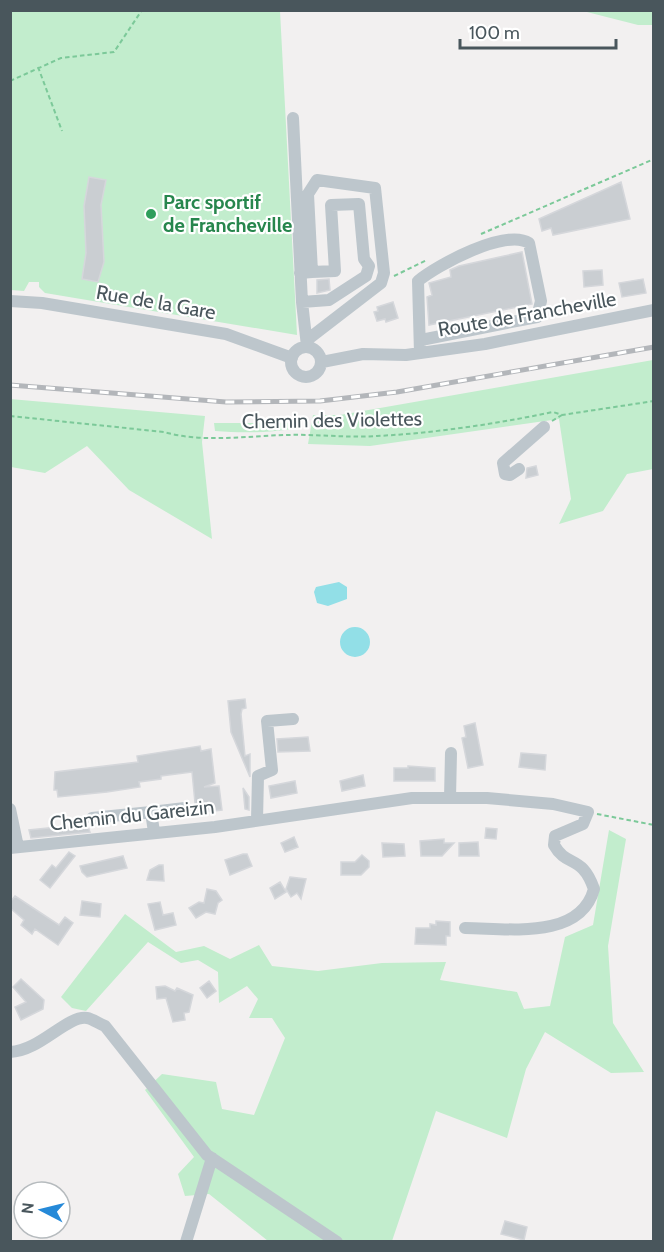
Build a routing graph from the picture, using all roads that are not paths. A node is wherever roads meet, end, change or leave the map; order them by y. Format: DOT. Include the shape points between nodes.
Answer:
graph roads {
  1 [pos="293,118"];
  2 [pos="306,273"];
  3 [pos="10,301"];
  4 [pos="302,302"];
  5 [pos="654,310"];
  6 [pos="537,317"];
  7 [pos="540,333"];
  8 [pos="307,343"];
  9 [pos="421,346"];
  10 [pos="292,358"];
  11 [pos="322,362"];
  12 [pos="544,427"];
  13 [pos="519,469"];
  14 [pos="293,718"];
  15 [pos="452,753"];
  16 [pos="450,798"];
  17 [pos="185,807"];
  18 [pos="10,809"];
  19 [pos="151,812"];
  20 [pos="92,819"];
  21 [pos="257,820"];
  22 [pos="154,832"];
  23 [pos="14,847"];
  24 [pos="465,928"];
  25 [pos="10,1052"];
  26 [pos="212,1158"];
  27 [pos="186,1242"];
  28 [pos="337,1242"];
  1 -- 2 [label="street"];
  2 -- 4 [label="street"];
  2 -- 4 [label="street" via="335,270 331,205 359,204 364,259 369,266 366,276 329,300"];
  2 -- 8 [label="street" via="308,194 317,180 375,188 382,278"];
  3 -- 10 [label="street, Rue de la Gare" via="226,334"];
  4 -- 8 [label="street"];
  5 -- 7 [label="street, Route de Francheville"];
  6 -- 7 [label="street"];
  6 -- 9 [label="street"];
  6 -- 9 [label="street" via="541,301 529,243 507,240 478,248 418,281"];
  7 -- 9 [label="street, Route de Francheville"];
  8 -- 10 [label="street"];
  8 -- 11 [label="street"];
  9 -- 11 [label="street, Route de Francheville" via="406,355 363,354"];
  10 -- 11 [label="street" via="294,371 302,377 315,374"];
  12 -- 13 [label="street" via="503,463 505,474"];
  14 -- 21 [label="street" via="267,722 272,770 258,776"];
  15 -- 16 [label="street"];
  16 -- 21 [label="street, Chemin du Gareizin" via="412,798"];
  16 -- 24 [label="street, Chemin du Gareizin" via="552,804 588,812 583,824 555,837 554,845 589,874 594,889 584,911 554,926"];
  17 -- 19 [label="street"];
  18 -- 23 [label="street"];
  19 -- 20 [label="street"];
  19 -- 22 [label="street"];
  21 -- 22 [label="street, Chemin du Gareizin"];
  22 -- 23 [label="street, Chemin du Gareizin"];
  25 -- 26 [label="street" via="21,1052 41,1043 75,1019 88,1018 105,1026"];
  26 -- 27 [label="street"];
  26 -- 28 [label="street"];
}
